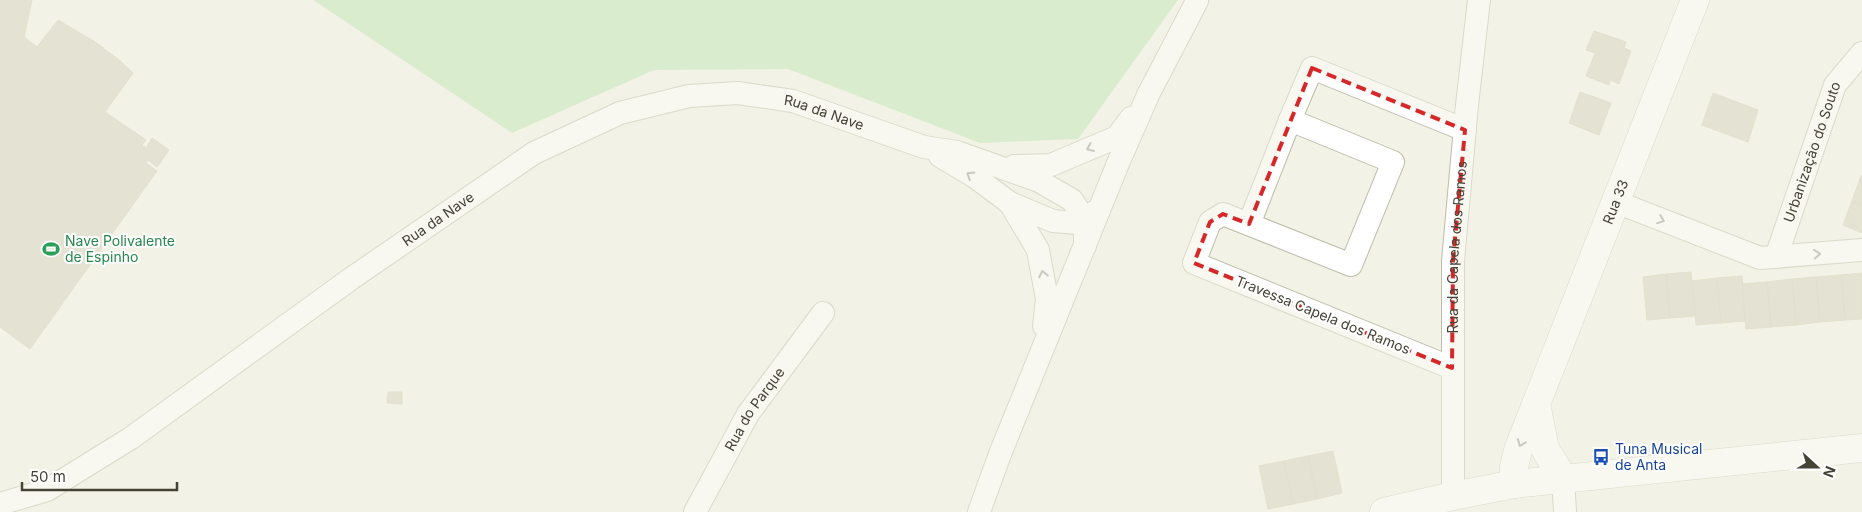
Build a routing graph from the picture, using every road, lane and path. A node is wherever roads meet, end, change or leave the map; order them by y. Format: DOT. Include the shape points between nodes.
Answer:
graph roads {
  1 [pos="1479,0"];
  2 [pos="1695,0"];
  3 [pos="1197,1"];
  4 [pos="1862,53"];
  5 [pos="1150,93"];
  6 [pos="1290,120"];
  7 [pos="1465,130"];
  8 [pos="924,147"];
  9 [pos="990,163"];
  10 [pos="1616,202"];
  11 [pos="1010,203"];
  12 [pos="1102,204"];
  13 [pos="1085,220"];
  14 [pos="1249,224"];
  15 [pos="1085,246"];
  16 [pos="1862,250"];
  17 [pos="1776,257"];
  18 [pos="823,314"];
  19 [pos="1040,357"];
  20 [pos="1452,368"];
  21 [pos="1536,404"];
  22 [pos="1862,448"];
  23 [pos="1563,478"];
  24 [pos="1514,484"];
  25 [pos="1453,496"];
  26 [pos="0,504"];
  27 [pos="695,512"];
  28 [pos="979,512"];
  29 [pos="1384,512"];
  30 [pos="1565,512"];
  1 -- 7 [label="street, Rua da Capela dos Ramos"];
  2 -- 10 [label="street, Rua 33"];
  3 -- 5 [label="street, Rua da Nave"];
  4 -- 17 [label="street, Urbanização do Souto" via="1835,84"];
  5 -- 9 [label="street, Rua da Nave, one-way" via="1117,137 1051,165 1017,167"];
  5 -- 12 [label="street, Rua da Nave"];
  6 -- 7 [label="street" via="1312,68"];
  6 -- 14 [label="street"];
  6 -- 14 [label="street" via="1393,162 1351,265"];
  7 -- 20 [label="street, Rua da Capela dos Ramos" via="1453,261"];
  8 -- 9 [label="street, Rua da Nave" via="958,152"];
  11 -- 8 [label="street, Rua da Nave, one-way" via="975,177"];
  8 -- 26 [label="street, Rua da Nave" via="793,101 738,93 689,96 620,113 534,153 352,278 131,438 47,490"];
  9 -- 13 [label="street, Rua da Nave" via="1039,181 1064,195 1072,200"];
  10 -- 17 [label="street, one-way" via="1760,258"];
  10 -- 21 [label="street, Rua 33"];
  11 -- 13 [label="street, Rua da Nave" via="1053,221 1077,223"];
  19 -- 11 [label="street, Rua da Nave, one-way" via="1047,299 1038,250"];
  12 -- 13 [label="street, Rua da Nave"];
  12 -- 15 [label="street, Rua da Nave"];
  13 -- 15 [label="street, Rua da Nave"];
  14 -- 20 [label="street, Travessa Capela dos Ramos" via="1223,214 1210,222 1194,263"];
  15 -- 19 [label="street, Rua da Nave"];
  17 -- 16 [label="street, one-way"];
  18 -- 27 [label="street, Rua do Parque" via="748,414"];
  19 -- 28 [label="street, Rua da Nave"];
  20 -- 25 [label="street, Rua da Capela dos Ramos"];
  21 -- 23 [label="street" via="1545,449"];
  21 -- 24 [label="street, Rua 33, one-way" via="1518,450"];
  22 -- 23 [label="street"];
  23 -- 24 [label="street"];
  23 -- 30 [label="street"];
  24 -- 25 [label="street"];
  25 -- 29 [label="street"];
}
